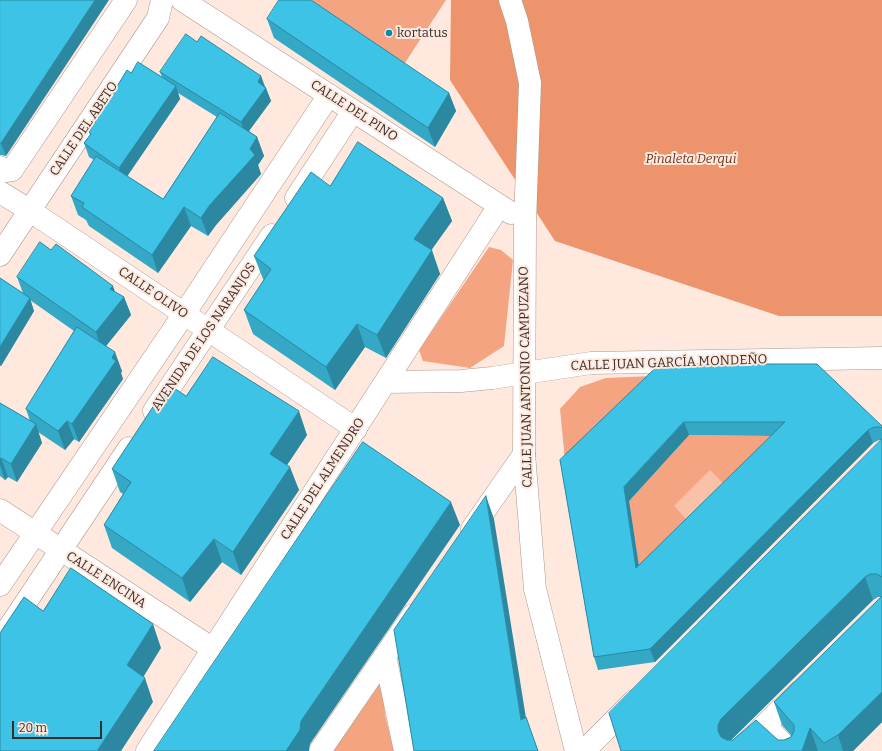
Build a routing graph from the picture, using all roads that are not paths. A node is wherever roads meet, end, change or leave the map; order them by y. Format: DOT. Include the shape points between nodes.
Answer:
graph roads {
  1 [pos="126,0"];
  2 [pos="162,0"];
  3 [pos="182,0"];
  4 [pos="510,0"];
  5 [pos="329,95"];
  6 [pos="353,111"];
  7 [pos="4,174"];
  8 [pos="0,192"];
  9 [pos="499,206"];
  10 [pos="29,210"];
  11 [pos="525,223"];
  12 [pos="0,255"];
  13 [pos="184,314"];
  14 [pos="209,330"];
  15 [pos="882,358"];
  16 [pos="524,374"];
  17 [pos="386,382"];
  18 [pos="356,428"];
  19 [pos="524,454"];
  20 [pos="0,510"];
  21 [pos="34,534"];
  22 [pos="461,545"];
  23 [pos="60,550"];
  24 [pos="0,584"];
  25 [pos="425,598"];
  26 [pos="0,641"];
  27 [pos="213,649"];
  28 [pos="385,656"];
  29 [pos="815,675"];
  30 [pos="646,689"];
  31 [pos="765,725"];
  32 [pos="147,751"];
  33 [pos="320,751"];
  34 [pos="405,751"];
  35 [pos="576,751"];
  36 [pos="584,751"];
  37 [pos="738,751"];
  38 [pos="790,751"];
  1 -- 7 [label="street"];
  2 -- 10 [label="street, CALLE DEL ABETO" via="158,18"];
  3 -- 5 [label="street, CALLE DEL PINO"];
  4 -- 11 [label="street, CALLE JUAN ANTONIO CAMPUZANO" via="530,83"];
  5 -- 6 [label="street, CALLE DEL PINO"];
  5 -- 13 [label="street"];
  6 -- 9 [label="street, CALLE DEL PINO"];
  6 -- 14 [label="street, AVENIDA DE LOS NARANJOS"];
  8 -- 10 [label="street, CALLE OLIVO"];
  9 -- 11 [label="street, CALLE DEL PINO"];
  9 -- 17 [label="street, CALLE DEL ALMENDRO"];
  10 -- 12 [label="street, CALLE DEL ABETO"];
  10 -- 13 [label="street, CALLE OLIVO"];
  11 -- 16 [label="street, CALLE JUAN ANTONIO CAMPUZANO"];
  13 -- 14 [label="street, CALLE OLIVO"];
  13 -- 21 [label="street"];
  14 -- 18 [label="street, CALLE OLIVO"];
  14 -- 23 [label="street, AVENIDA DE LOS NARANJOS"];
  15 -- 16 [label="street, CALLE JUAN GARCÍA MONDEÑO" via="591,363"];
  16 -- 17 [label="street, CALLE JUAN GARCÍA MONDEÑO" via="461,381"];
  16 -- 19 [label="street, CALLE JUAN ANTONIO CAMPUZANO"];
  17 -- 18 [label="street, CALLE DEL ALMENDRO"];
  18 -- 27 [label="street, CALLE DEL ALMENDRO"];
  19 -- 22 [label="street"];
  19 -- 35 [label="street, CALLE JUAN ANTONIO CAMPUZANO" via="535,589"];
  20 -- 21 [label="street, CALLE ENCINA"];
  21 -- 23 [label="street, CALLE ENCINA"];
  21 -- 24 [label="street"];
  23 -- 26 [label="street, AVENIDA DE LOS NARANJOS"];
  23 -- 27 [label="street, CALLE ENCINA"];
  25 -- 28 [label="street"];
  27 -- 32 [label="street, CALLE DEL ALMENDRO"];
  28 -- 33 [label="street"];
  28 -- 34 [label="street"];
  29 -- 31 [label="street"];
  30 -- 36 [label="street"];
  31 -- 37 [label="street"];
  31 -- 38 [label="street"];
}
